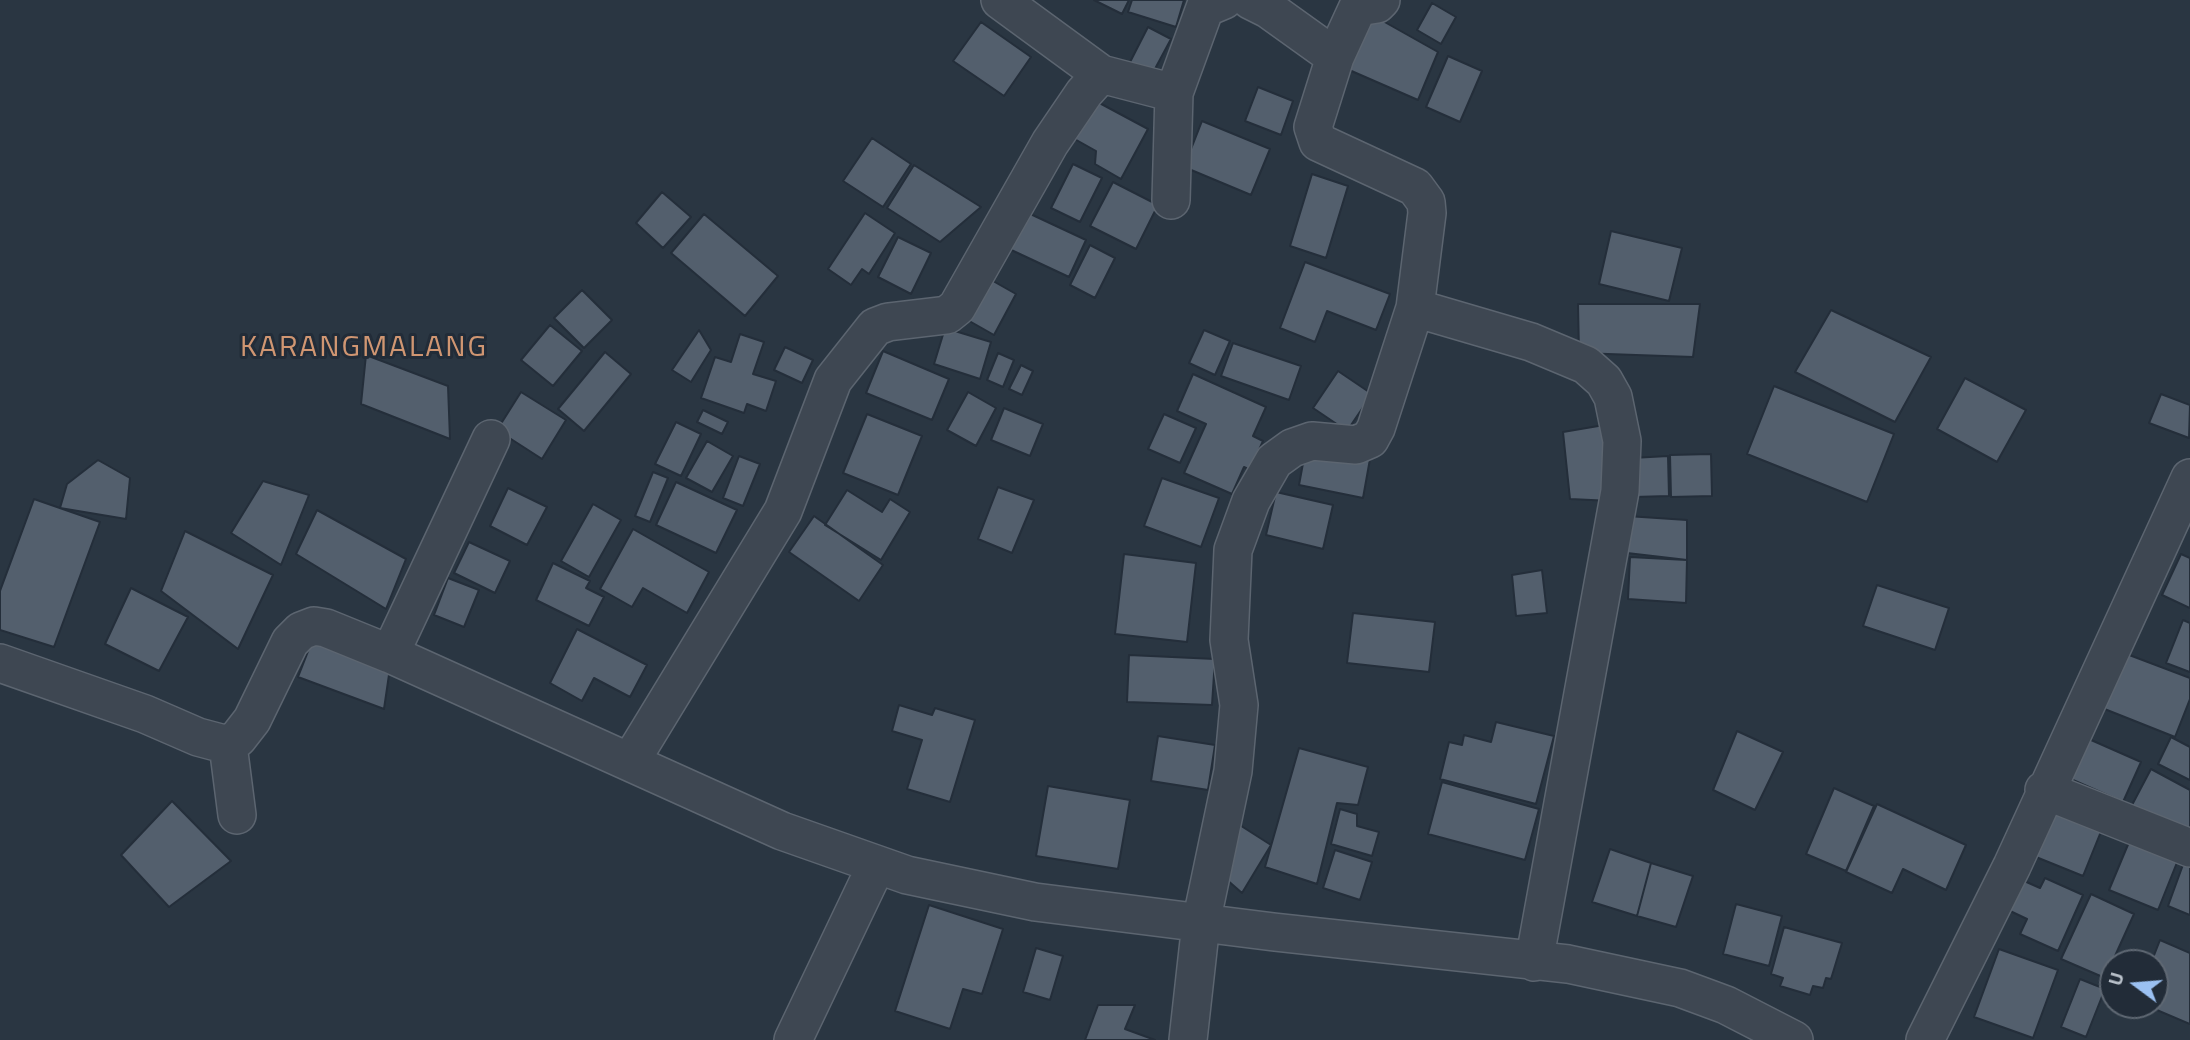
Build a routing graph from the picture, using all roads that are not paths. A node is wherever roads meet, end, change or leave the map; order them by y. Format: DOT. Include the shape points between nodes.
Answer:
graph roads {
  1 [pos="1000,0"];
  2 [pos="1251,0"];
  3 [pos="1381,0"];
  4 [pos="1213,3"];
  5 [pos="1335,57"];
  6 [pos="1101,74"];
  7 [pos="1174,93"];
  8 [pos="1171,200"];
  9 [pos="1415,308"];
  10 [pos="491,439"];
  11 [pos="2190,478"];
  12 [pos="390,654"];
  13 [pos="0,663"];
  14 [pos="228,745"];
  15 [pos="630,762"];
  16 [pos="2045,790"];
  17 [pos="237,815"];
  18 [pos="2190,848"];
  19 [pos="876,866"];
  20 [pos="1201,923"];
  21 [pos="1534,962"];
  22 [pos="793,1040"];
  23 [pos="1188,1040"];
  24 [pos="1794,1040"];
  25 [pos="1925,1040"];
  1 -- 6 [label="street"];
  2 -- 5 [label="street"];
  3 -- 5 [label="street" via="1358,7"];
  4 -- 7 [label="street"];
  5 -- 9 [label="street" via="1316,117 1315,136 1325,148 1404,181 1422,194 1427,213"];
  6 -- 7 [label="street"];
  6 -- 15 [label="street" via="1050,142 957,307 947,315 875,327 832,380 783,511"];
  7 -- 8 [label="street"];
  9 -- 20 [label="street" via="1370,439 1356,445 1312,440 1275,461 1251,501 1233,550 1229,640 1239,705 1233,771"];
  9 -- 21 [label="street" via="1531,342 1586,365 1613,397 1622,441 1620,491"];
  10 -- 12 [label="street"];
  11 -- 16 [label="street"];
  12 -- 14 [label="street" via="326,628 301,631 281,658 252,720"];
  12 -- 15 [label="street"];
  13 -- 14 [label="street"];
  14 -- 17 [label="street"];
  15 -- 19 [label="street" via="782,831"];
  16 -- 18 [label="street"];
  16 -- 25 [label="street"];
  19 -- 20 [label="street" via="971,891"];
  19 -- 22 [label="street"];
  20 -- 21 [label="street"];
  20 -- 23 [label="street"];
  21 -- 24 [label="street" via="1568,964 1680,988 1726,1005"];
}
